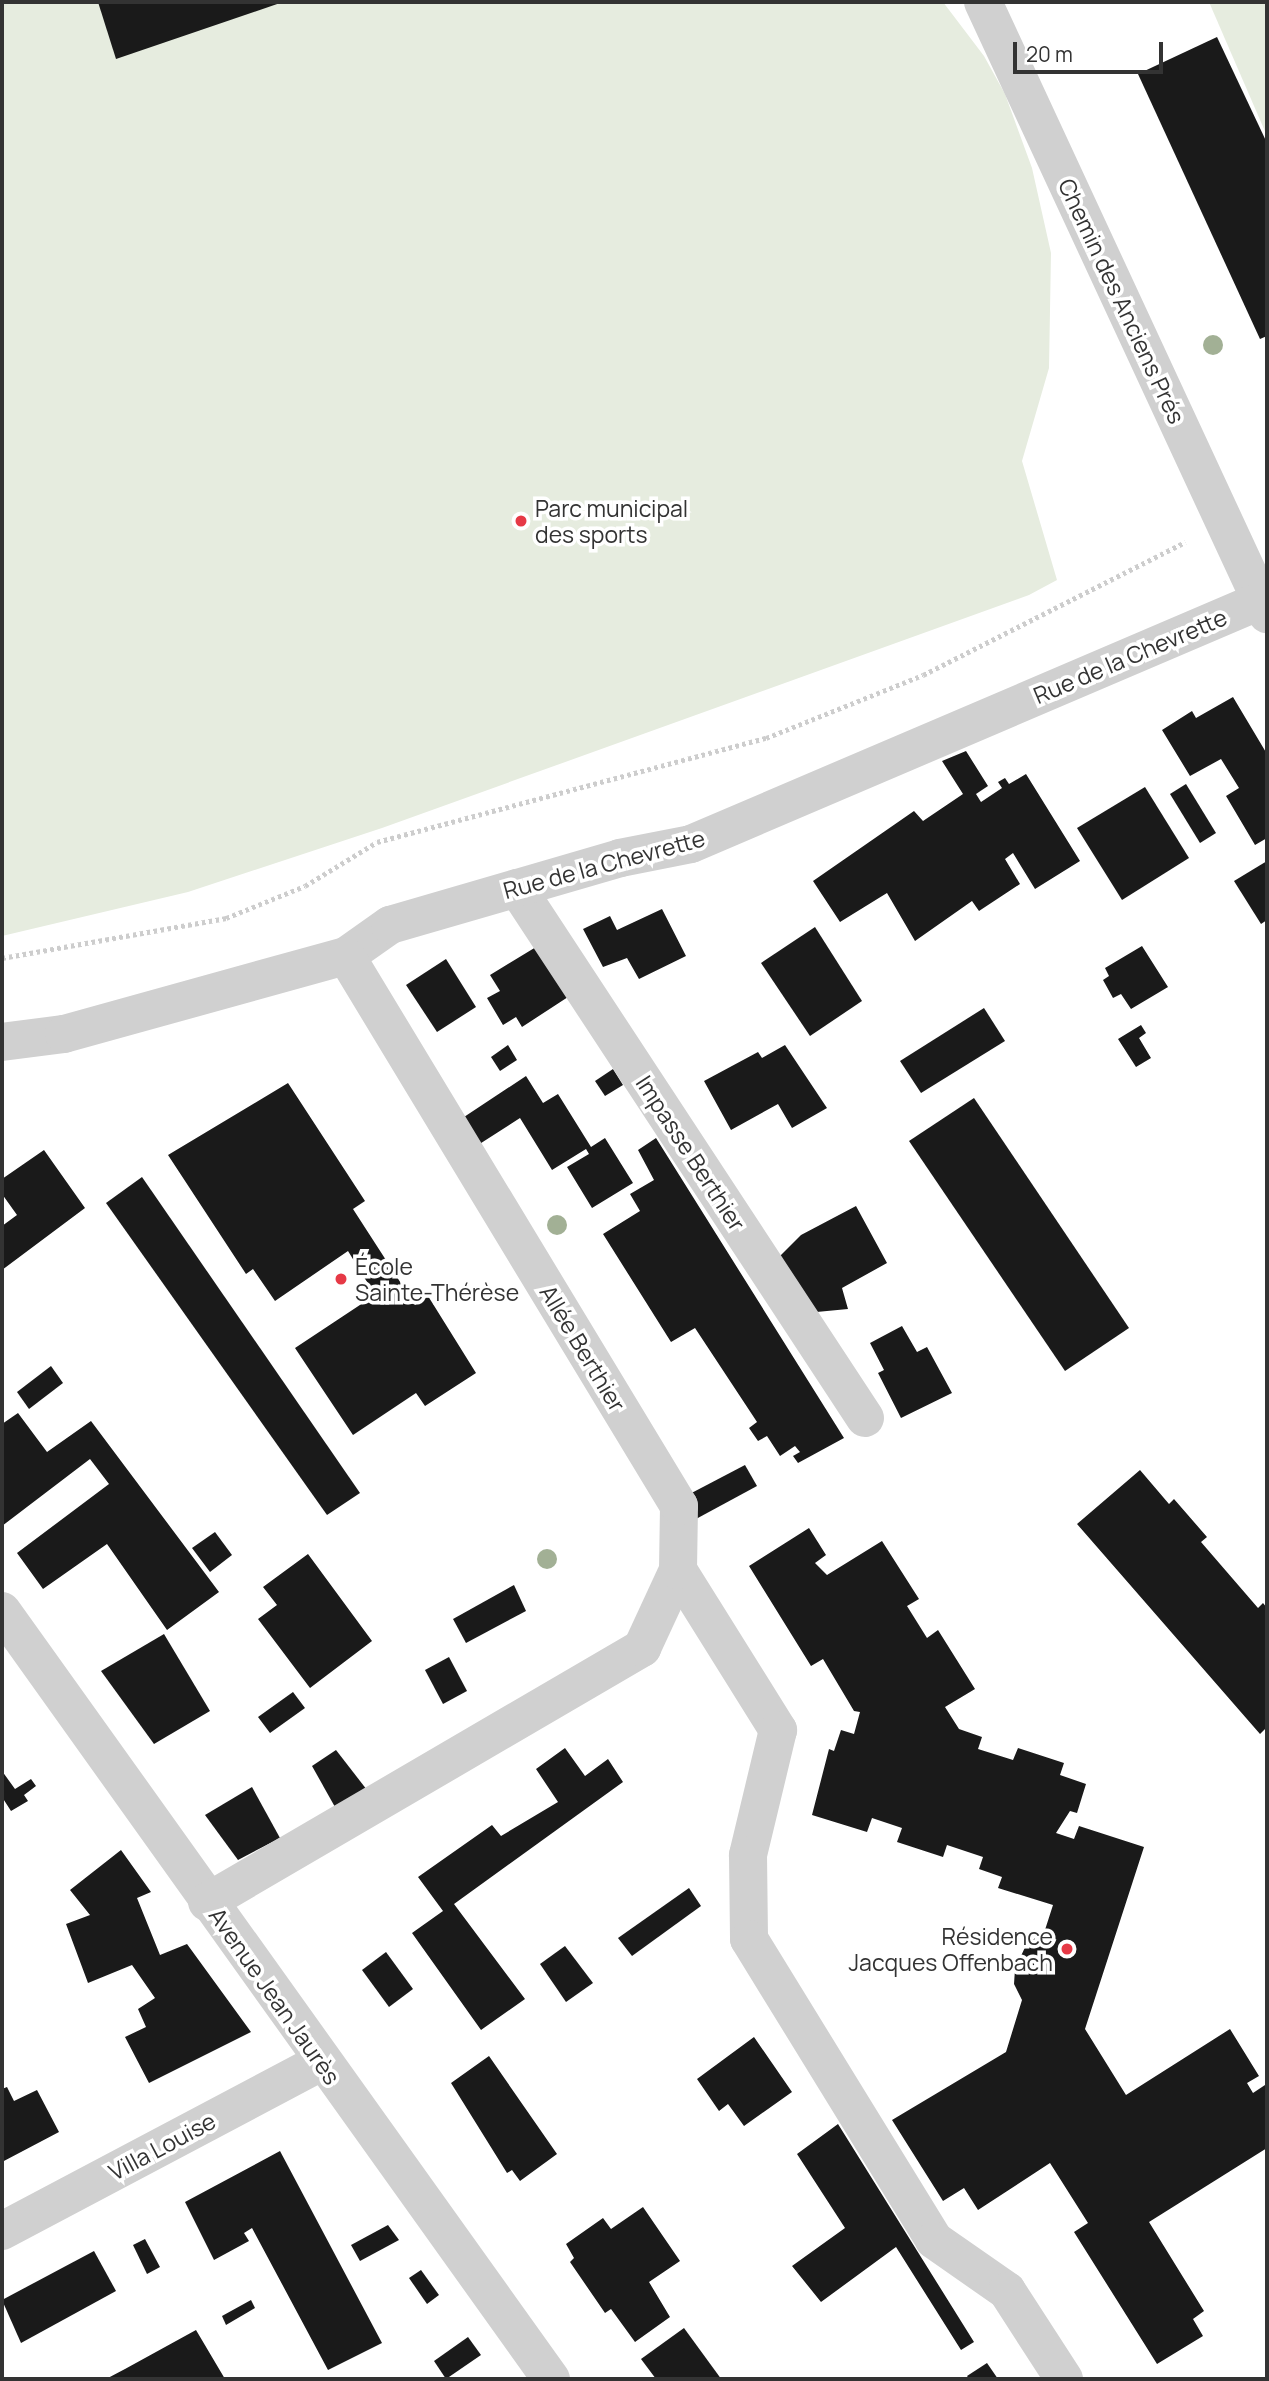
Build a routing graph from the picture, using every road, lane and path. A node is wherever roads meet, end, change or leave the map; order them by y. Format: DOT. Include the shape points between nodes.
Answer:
graph roads {
  1 [pos="983,2"];
  2 [pos="1224,523"];
  3 [pos="1265,604"];
  4 [pos="517,888"];
  5 [pos="345,956"];
  6 [pos="2,958"];
  7 [pos="2,1042"];
  8 [pos="864,1418"];
  9 [pos="678,1570"];
  10 [pos="2,1611"];
  11 [pos="207,1902"];
  12 [pos="321,2062"];
  13 [pos="2,2231"];
  14 [pos="551,2379"];
  15 [pos="1064,2379"];
  1 -- 2 [label="street, Chemin des Anciens Prés"];
  2 -- 3 [label="street, Chemin des Anciens Prés"];
  2 -- 6 [label="path" via="1054,605 923,676 766,738 377,842 305,886 226,918"];
  3 -- 4 [label="street, Rue de la Chevrette" via="691,844 620,858"];
  4 -- 5 [label="street, Rue de la Chevrette" via="390,925"];
  4 -- 8 [label="street, Impasse Berthier"];
  5 -- 7 [label="street, Rue de la Chevrette" via="64,1034"];
  5 -- 9 [label="street, Allée Berthier" via="679,1506"];
  9 -- 11 [label="street" via="642,1648"];
  9 -- 15 [label="street" via="778,1730 748,1855 749,1939 934,2240 1007,2291"];
  10 -- 11 [label="street, Avenue Jean Jaurès"];
  11 -- 12 [label="street, Avenue Jean Jaurès"];
  12 -- 13 [label="street, Villa Louise"];
  12 -- 14 [label="street, Avenue Jean Jaurès"];
}
